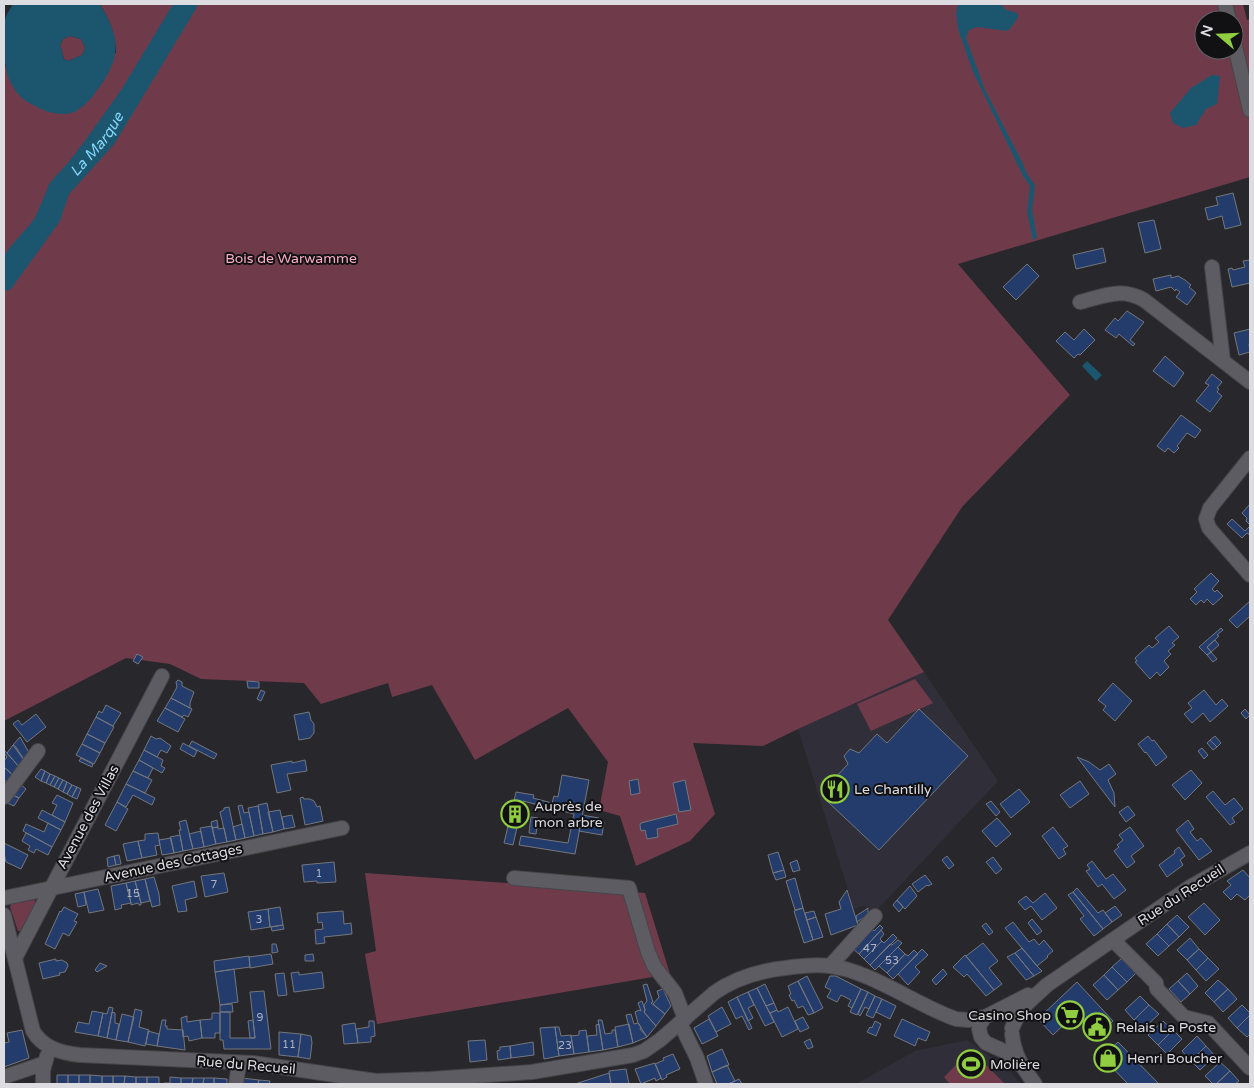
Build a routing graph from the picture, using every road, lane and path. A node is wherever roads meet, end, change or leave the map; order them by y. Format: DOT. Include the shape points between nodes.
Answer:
graph roads {
  1 [pos="1238,60"];
  2 [pos="1250,110"];
  3 [pos="1212,267"];
  4 [pos="1080,302"];
  5 [pos="1223,361"];
  6 [pos="1250,382"];
  7 [pos="1250,458"];
  8 [pos="1250,575"];
  9 [pos="162,676"];
  10 [pos="38,751"];
  11 [pos="4,797"];
  12 [pos="342,828"];
  13 [pos="1250,853"];
  14 [pos="514,878"];
  15 [pos="51,888"];
  16 [pos="4,898"];
  17 [pos="4,915"];
  18 [pos="875,916"];
  19 [pos="1113,940"];
  20 [pos="15,958"];
  21 [pos="830,966"];
  22 [pos="1046,985"];
  23 [pos="942,1014"];
  24 [pos="989,1015"];
  25 [pos="682,1021"];
  26 [pos="1012,1031"];
  27 [pos="981,1037"];
  28 [pos="993,1046"];
  29 [pos="51,1048"];
  30 [pos="239,1062"];
  31 [pos="44,1063"];
  32 [pos="1022,1066"];
  33 [pos="1250,1068"];
  34 [pos="4,1077"];
  35 [pos="351,1081"];
  36 [pos="44,1084"];
  37 [pos="236,1084"];
  38 [pos="706,1084"];
  39 [pos="1035,1084"];
  1 -- 2 [label="street"];
  3 -- 5 [label="street"];
  4 -- 5 [label="street" via="1115,293 1136,295"];
  5 -- 6 [label="street"];
  7 -- 8 [label="street" via="1210,508 1206,519 1209,528"];
  9 -- 15 [label="street, Avenue des Villas"];
  10 -- 11 [label="street"];
  12 -- 15 [label="street, Avenue des Cottages"];
  13 -- 19 [label="street, Rue du Recueil" via="1206,877"];
  14 -- 25 [label="street" via="630,888 648,952 654,966 675,993"];
  15 -- 16 [label="street, Avenue des Cottages"];
  15 -- 20 [label="street, Avenue des Villas"];
  17 -- 20 [label="street"];
  18 -- 21 [label="street"];
  19 -- 22 [label="street, Rue du Recueil"];
  19 -- 33 [label="street" via="1184,1016 1208,1022"];
  20 -- 29 [label="street" via="31,1027 38,1038"];
  21 -- 23 [label="street, Rue du Recueil" via="869,978"];
  21 -- 25 [label="street, Rue du Recueil" via="790,967 749,975 719,989"];
  22 -- 24 [label="street, Rue du Recueil"];
  22 -- 26 [label="street, Rue du Recueil" via="1021,1009"];
  23 -- 24 [label="street, Rue du Recueil" via="963,1020"];
  23 -- 27 [label="street, Rue du Recueil"];
  24 -- 26 [label="street" via="998,1013 1006,1016"];
  24 -- 27 [label="street" via="979,1026"];
  25 -- 35 [label="street, Rue du Recueil" via="652,1047 638,1053 580,1064 525,1073 431,1080"];
  25 -- 38 [label="street"];
  26 -- 28 [label="street" via="1004,1045"];
  26 -- 32 [label="street" via="1014,1048"];
  27 -- 28 [label="street"];
  28 -- 32 [label="street"];
  29 -- 30 [label="street, Rue du Recueil" via="80,1055"];
  29 -- 31 [label="street"];
  30 -- 35 [label="street, Rue du Recueil"];
  30 -- 37 [label="street"];
  31 -- 34 [label="street"];
  31 -- 36 [label="street"];
  32 -- 39 [label="street"];
}
